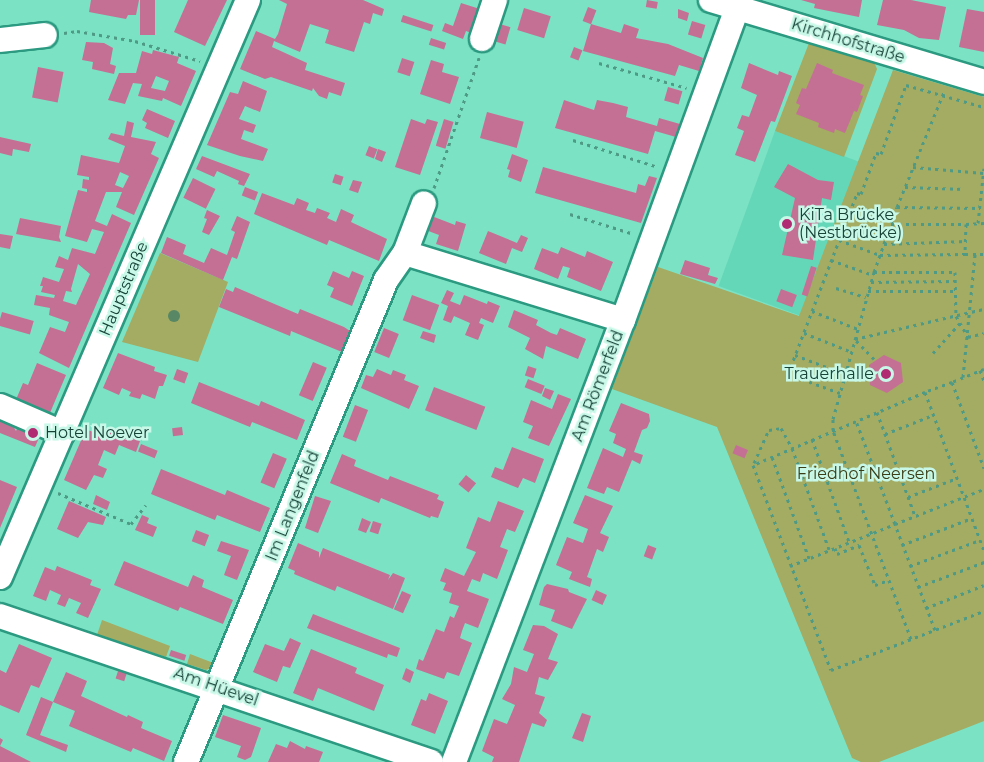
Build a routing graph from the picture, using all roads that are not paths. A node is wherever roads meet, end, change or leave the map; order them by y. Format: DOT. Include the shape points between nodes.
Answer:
graph roads {
  1 [pos="248,0"];
  2 [pos="495,0"];
  3 [pos="711,0"];
  4 [pos="738,4"];
  5 [pos="45,35"];
  6 [pos="482,39"];
  7 [pos="1,43"];
  8 [pos="984,82"];
  9 [pos="424,203"];
  10 [pos="405,253"];
  11 [pos="623,320"];
  12 [pos="0,406"];
  13 [pos="62,433"];
  14 [pos="7,543"];
  15 [pos="0,578"];
  16 [pos="0,616"];
  17 [pos="219,688"];
  18 [pos="186,762"];
  19 [pos="431,762"];
  20 [pos="454,762"];
  1 -- 13 [label="street, Hauptstraße"];
  2 -- 6 [label="street"];
  3 -- 4 [label="street, Kirchhofstraße"];
  4 -- 8 [label="street, Kirchhofstraße"];
  4 -- 11 [label="street, Am Römerfeld"];
  5 -- 7 [label="street"];
  9 -- 10 [label="street, Im Langenfeld"];
  10 -- 11 [label="street"];
  10 -- 17 [label="street, Im Langenfeld" via="386,280"];
  11 -- 20 [label="street, Am Römerfeld"];
  12 -- 13 [label="street"];
  13 -- 14 [label="street, Hauptstraße" via="40,485"];
  14 -- 15 [label="street, Hauptstraße"];
  16 -- 17 [label="street, Am Hüevel"];
  17 -- 18 [label="street, Im Langenfeld"];
  17 -- 19 [label="street, Am Hüevel"];
}
